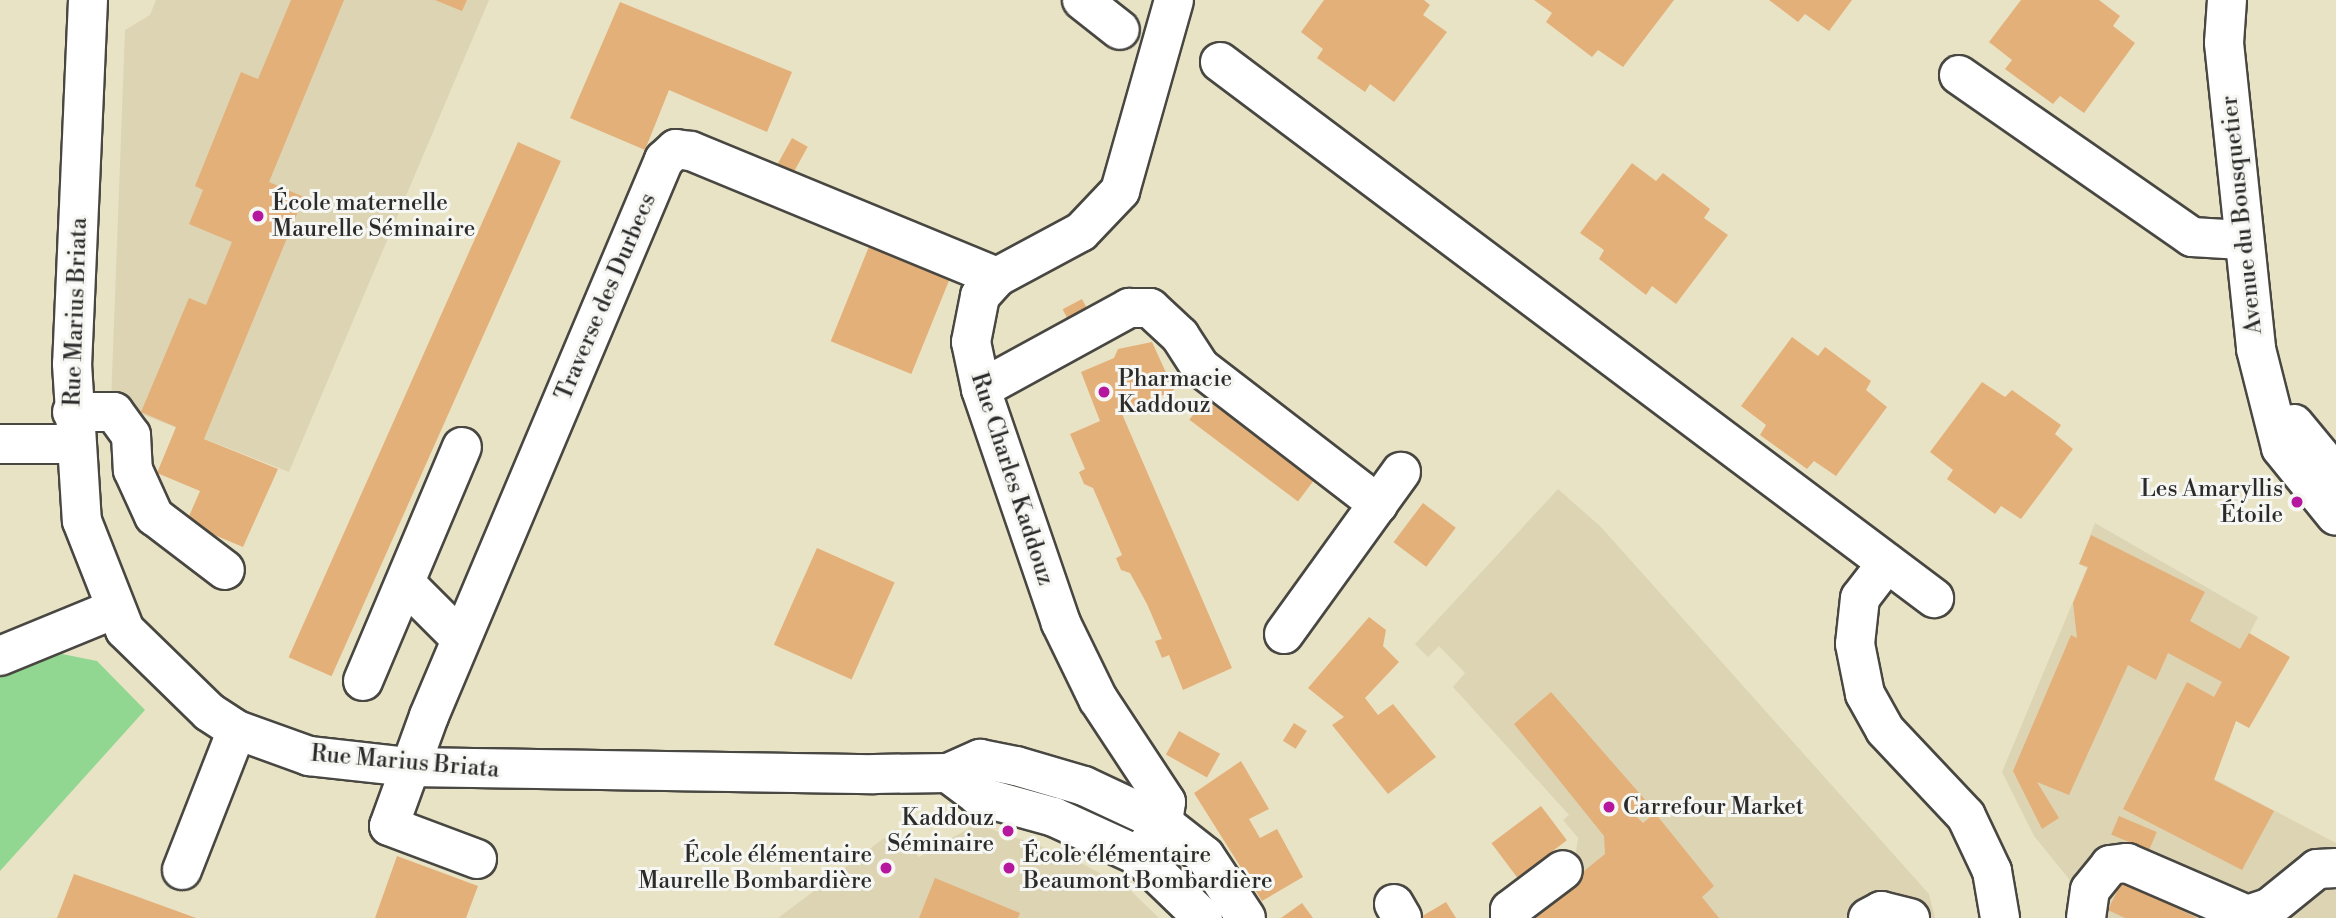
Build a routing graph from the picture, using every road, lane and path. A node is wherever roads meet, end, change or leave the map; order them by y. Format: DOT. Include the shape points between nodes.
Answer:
graph roads {
  1 [pos="89,0"];
  2 [pos="1082,0"];
  3 [pos="1174,0"];
  4 [pos="2204,0"];
  5 [pos="2227,0"];
  6 [pos="1120,30"];
  7 [pos="2224,43"];
  8 [pos="1220,62"];
  9 [pos="1959,75"];
  10 [pos="2242,240"];
  11 [pos="997,276"];
  12 [pos="2265,386"];
  13 [pos="981,390"];
  14 [pos="72,428"];
  15 [pos="0,444"];
  16 [pos="462,447"];
  17 [pos="1401,472"];
  18 [pos="2336,475"];
  19 [pos="1378,504"];
  20 [pos="2336,516"];
  21 [pos="1887,563"];
  22 [pos="225,570"];
  23 [pos="405,583"];
  24 [pos="1934,598"];
  25 [pos="112,610"];
  26 [pos="1284,634"];
  27 [pos="461,639"];
  28 [pos="0,656"];
  29 [pos="363,681"];
  30 [pos="236,730"];
  31 [pos="409,767"];
  32 [pos="948,773"];
  33 [pos="1163,823"];
  34 [pos="1139,856"];
  35 [pos="477,859"];
  36 [pos="2336,868"];
  37 [pos="182,870"];
  38 [pos="1563,870"];
  39 [pos="1203,918"];
  40 [pos="1246,918"];
  41 [pos="1510,918"];
  42 [pos="1868,918"];
  43 [pos="1910,918"];
  44 [pos="2000,918"];
  45 [pos="2086,918"];
  1 -- 14 [label="street, Rue Marius Briata"];
  2 -- 6 [label="street"];
  3 -- 11 [label="street" via="1155,55 1129,165 1104,214"];
  4 -- 7 [label="street, Avenue du Bousquetier"];
  5 -- 7 [label="street, Avenue du Bousquetier"];
  7 -- 10 [label="street, Avenue du Bousquetier"];
  8 -- 21 [label="street"];
  9 -- 10 [label="street" via="2192,237"];
  10 -- 12 [label="street, Avenue du Bousquetier"];
  11 -- 13 [label="street, Rue Charles Kaddouz" via="975,315 971,342"];
  11 -- 27 [label="street, Traverse des Durbecs" via="676,149 664,160"];
  12 -- 18 [label="street, Avenue du Bousquetier"];
  12 -- 20 [label="street, Avenue du Bousquetier" via="2281,448"];
  13 -- 19 [label="street" via="1129,308 1150,308 1180,335 1200,367"];
  13 -- 33 [label="street, Rue Charles Kaddouz" via="1061,623 1098,699 1161,789"];
  14 -- 15 [label="street"];
  14 -- 22 [label="street" via="114,412 131,435 133,470 154,516"];
  14 -- 25 [label="street, Rue Marius Briata" via="82,521"];
  16 -- 23 [label="street"];
  17 -- 19 [label="street"];
  19 -- 26 [label="street"];
  21 -- 24 [label="street"];
  21 -- 44 [label="street" via="1860,598 1855,644 1865,694 1885,730 1966,816 1992,871"];
  23 -- 27 [label="street"];
  23 -- 29 [label="street"];
  25 -- 28 [label="street"];
  25 -- 30 [label="street, Rue Marius Briata" via="209,712"];
  27 -- 31 [label="street, Traverse des Durbecs"];
  30 -- 31 [label="street, Rue Marius Briata" via="309,756"];
  30 -- 37 [label="street"];
  31 -- 32 [label="street, Rue Marius Briata"];
  31 -- 35 [label="street, Traverse des Durbecs" via="389,826"];
  32 -- 33 [label="street, Rue Marius Briata" via="980,759 1016,766 1084,786"];
  32 -- 34 [label="street" via="978,796 1054,817"];
  33 -- 34 [label="street"];
  33 -- 40 [label="street" via="1205,856"];
  34 -- 39 [label="street"];
  36 -- 45 [label="street" via="2316,869 2269,908 2247,915 2127,863 2110,865 2090,890"];
  38 -- 41 [label="street" via="1510,910"];
  42 -- 43 [label="street" via="1881,911"];
}
